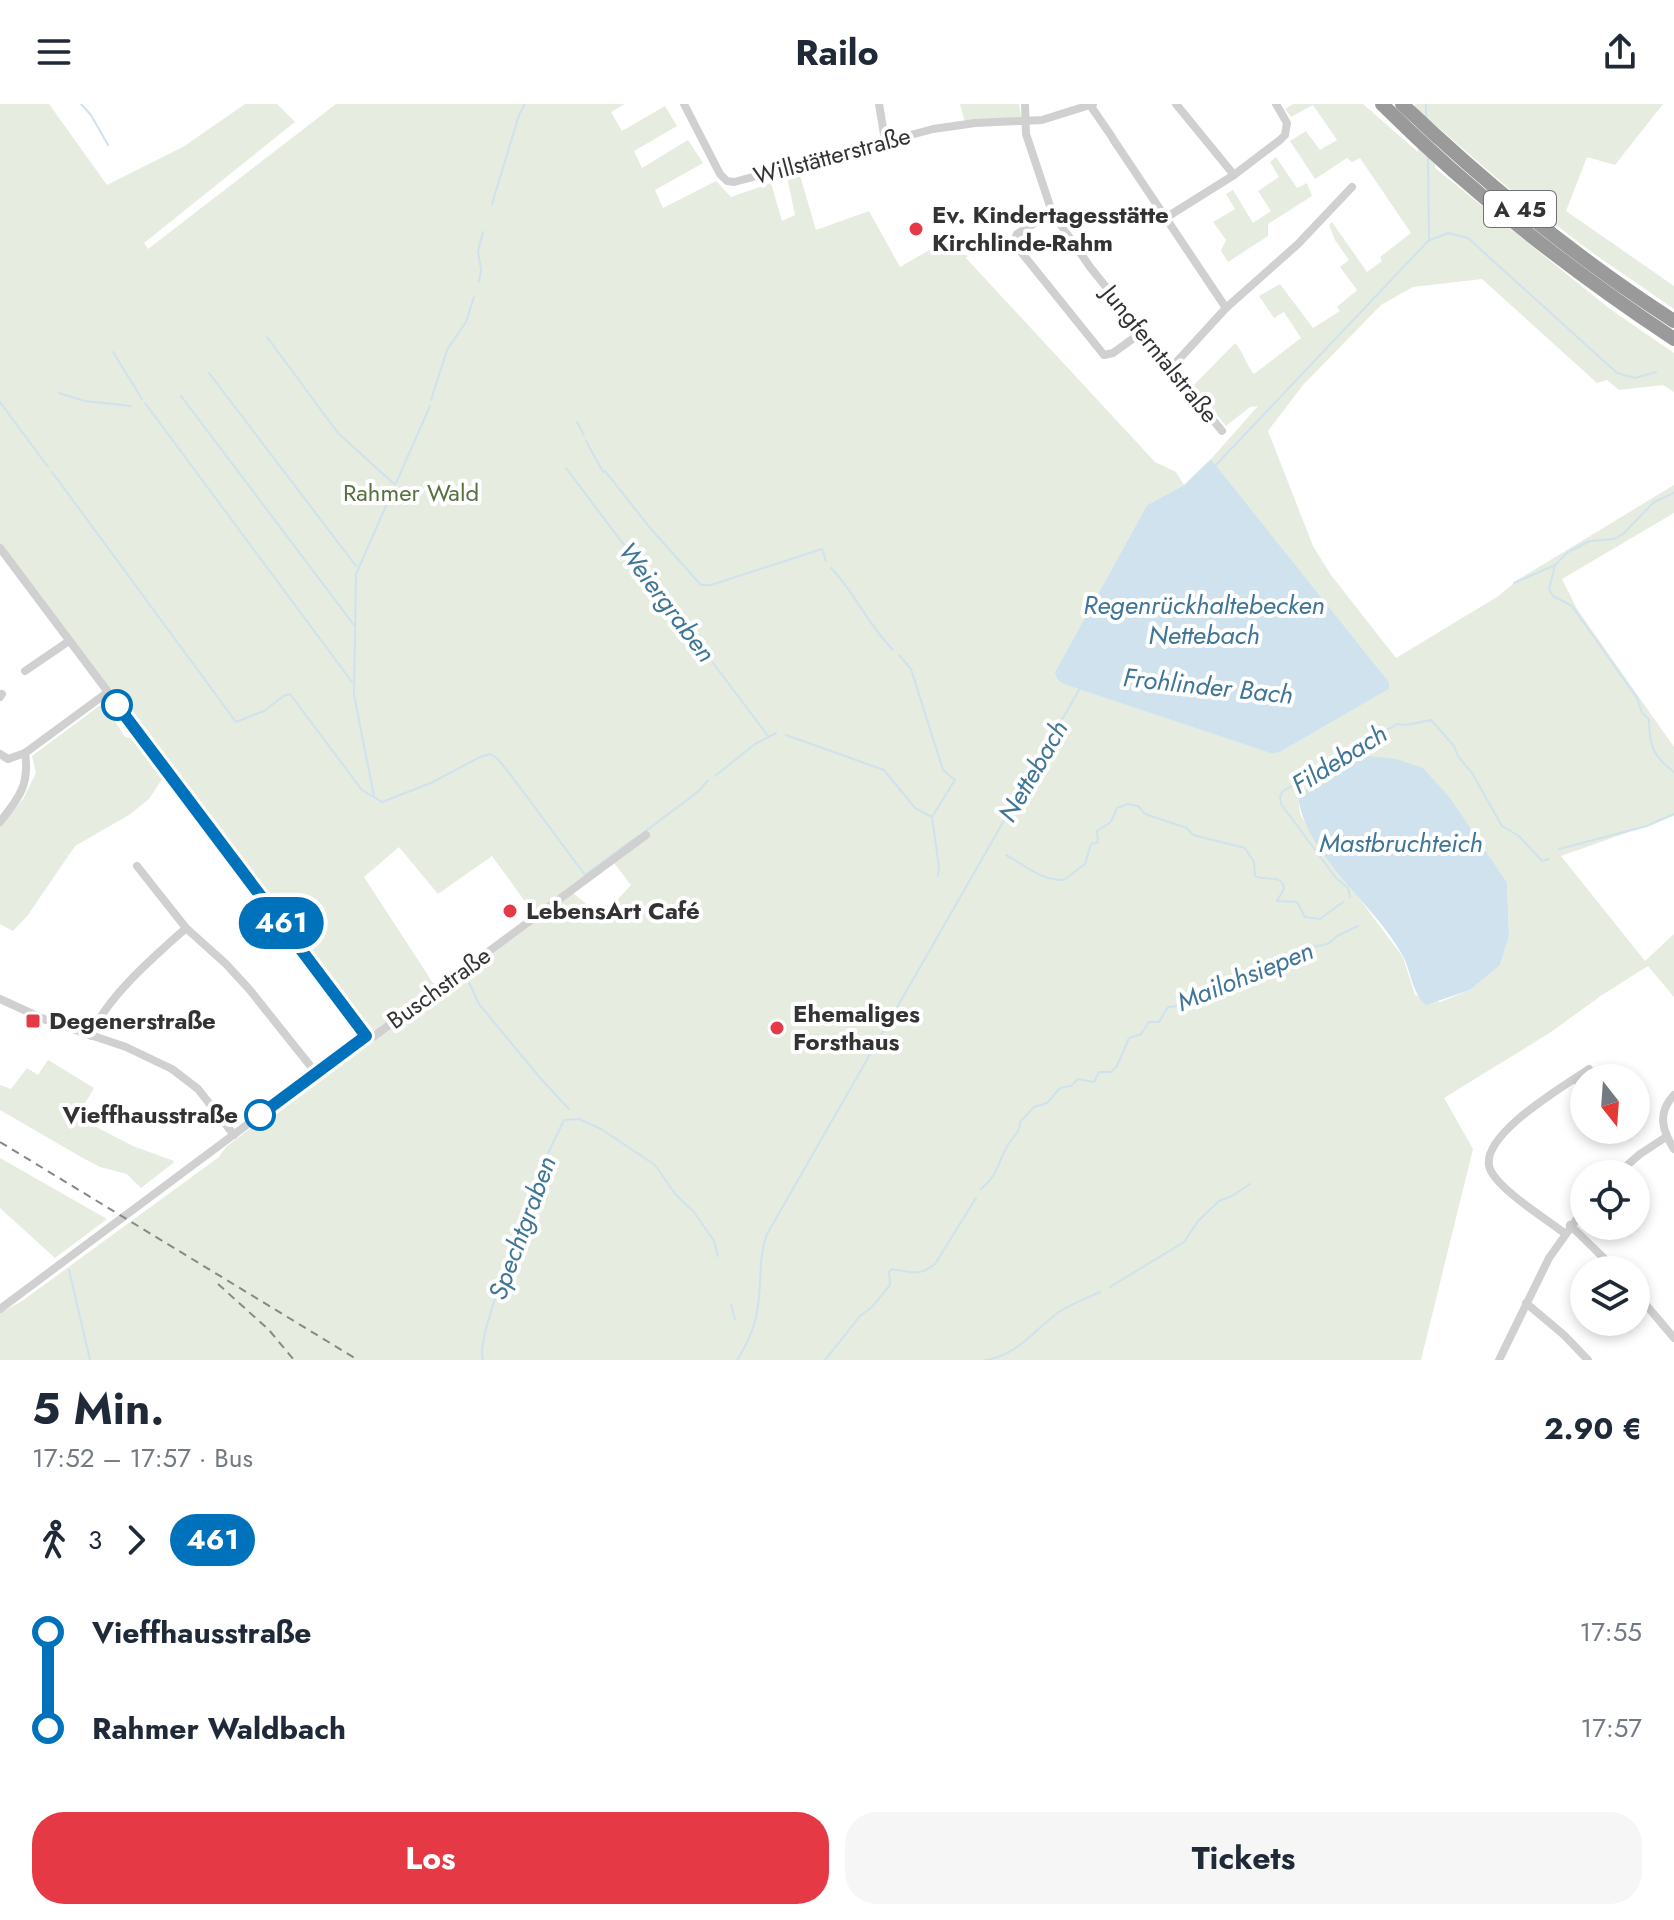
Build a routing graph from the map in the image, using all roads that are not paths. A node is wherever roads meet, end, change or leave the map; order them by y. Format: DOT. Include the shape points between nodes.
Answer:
graph roads {
  1 [pos="684,104"];
  2 [pos="879,104"];
  3 [pos="1025,104"];
  4 [pos="1092,104"];
  5 [pos="1176,104"];
  6 [pos="1276,104"];
  7 [pos="1382,104"];
  8 [pos="1402,104"];
  9 [pos="1026,120"];
  10 [pos="885,140"];
  11 [pos="1234,175"];
  12 [pos="1352,187"];
  13 [pos="1052,212"];
  14 [pos="1167,217"];
  15 [pos="1226,308"];
  16 [pos="1674,321"];
  17 [pos="1142,332"];
  18 [pos="1674,339"];
  19 [pos="1171,368"];
  20 [pos="1222,431"];
  21 [pos="0,548"];
  22 [pos="69,641"];
  23 [pos="25,671"];
  24 [pos="108,692"];
  25 [pos="25,753"];
  26 [pos="4,756"];
  27 [pos="28,770"];
  28 [pos="0,822"];
  29 [pos="646,835"];
  30 [pos="137,866"];
  31 [pos="186,928"];
  32 [pos="0,999"];
  33 [pos="91,1036"];
  34 [pos="366,1036"];
  35 [pos="316,1073"];
  36 [pos="1570,1082"];
  37 [pos="1674,1095"];
  38 [pos="234,1135"];
  39 [pos="1666,1137"];
  40 [pos="1674,1149"];
  41 [pos="1633,1160"];
  42 [pos="1570,1225"];
  43 [pos="1567,1229"];
  44 [pos="1599,1256"];
  45 [pos="1526,1303"];
  46 [pos="0,1309"];
  47 [pos="1650,1310"];
  48 [pos="1674,1338"];
  49 [pos="1499,1360"];
  50 [pos="1588,1360"];
  1 -- 10 [label="street, Willstätterstraße" via="727,181"];
  2 -- 10 [label="street"];
  3 -- 9 [label="street, Jungferntalstraße"];
  4 -- 9 [label="street, Willstätterstraße"];
  4 -- 14 [label="street"];
  5 -- 11 [label="street"];
  6 -- 11 [label="street" via="1286,119 1285,135"];
  7 -- 18 [label="highway, A 45" via="1554,253"];
  8 -- 16 [label="highway, A 45" via="1545,229"];
  9 -- 10 [label="street, Willstätterstraße"];
  9 -- 13 [label="street, Jungferntalstraße"];
  11 -- 14 [label="street"];
  12 -- 15 [label="street" via="1297,246"];
  13 -- 17 [label="street, Jungferntalstraße"];
  13 -- 17 [label="street" via="1017,234 1017,247 1104,355"];
  14 -- 15 [label="street"];
  15 -- 19 [label="street"];
  17 -- 19 [label="street, Jungferntalstraße"];
  19 -- 20 [label="street, Jungferntalstraße"];
  21 -- 22 [label="street"];
  22 -- 23 [label="street"];
  22 -- 24 [label="street"];
  24 -- 25 [label="street"];
  24 -- 34 [label="street"];
  25 -- 26 [label="street"];
  25 -- 27 [label="street"];
  26 -- 27 [label="street"];
  27 -- 28 [label="street" via="17,801"];
  29 -- 34 [label="street, Buschstraße" via="373,1037"];
  30 -- 31 [label="street"];
  31 -- 33 [label="street" via="122,990"];
  31 -- 35 [label="street" via="236,974"];
  32 -- 33 [label="street"];
  33 -- 38 [label="street" via="183,1076"];
  34 -- 35 [label="street, Buschstraße"];
  35 -- 38 [label="street, Buschstraße"];
  36 -- 43 [label="street" via="1506,1129 1488,1156 1489,1168 1506,1188"];
  37 -- 39 [label="street" via="1662,1113"];
  38 -- 46 [label="street, Buschstraße"];
  39 -- 40 [label="street"];
  39 -- 41 [label="street"];
  42 -- 43 [label="street"];
  43 -- 44 [label="street"];
  43 -- 45 [label="street"];
  45 -- 49 [label="street"];
  45 -- 50 [label="street"];
  47 -- 48 [label="street"];
}
